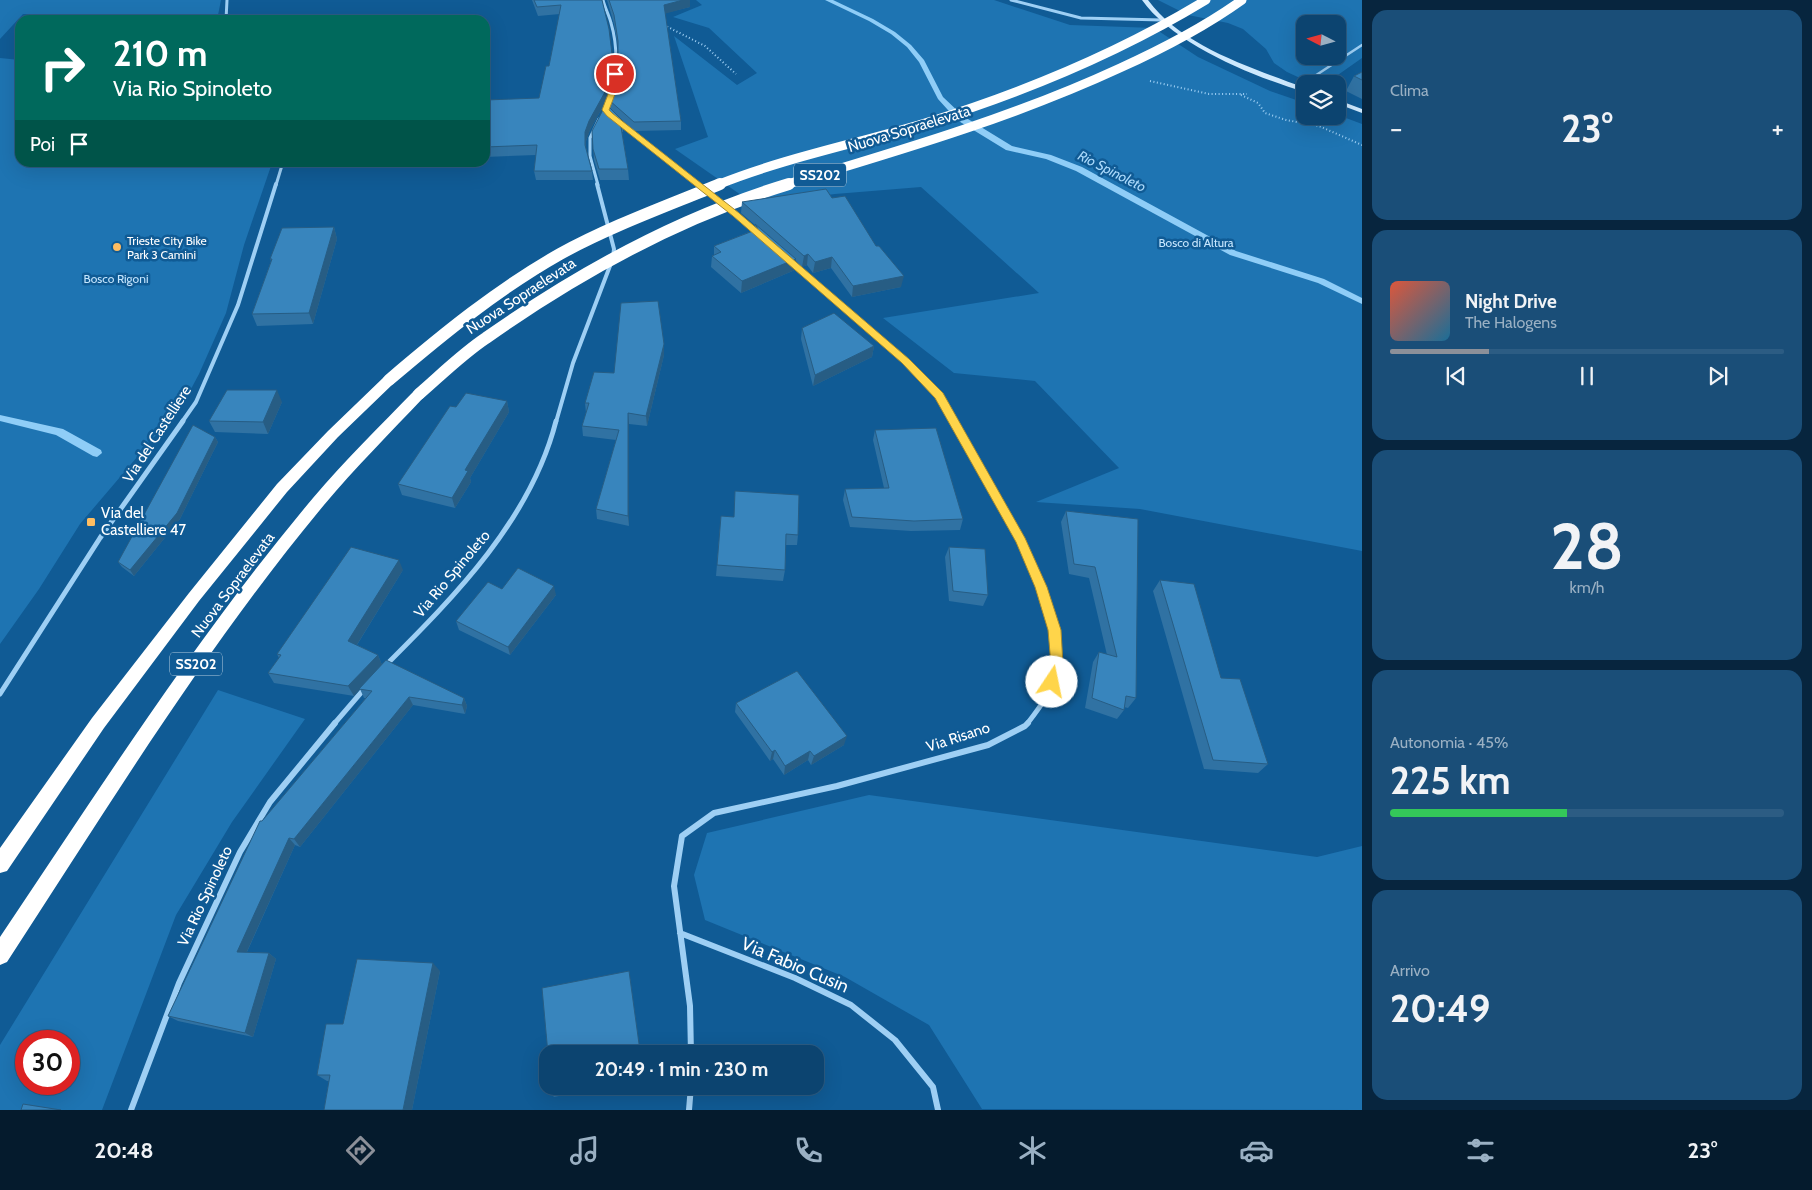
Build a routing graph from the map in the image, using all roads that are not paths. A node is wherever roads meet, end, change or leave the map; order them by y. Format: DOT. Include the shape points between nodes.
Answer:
graph roads {
  1 [pos="227,0"];
  2 [pos="603,0"];
  3 [pos="1011,0"];
  4 [pos="1145,0"];
  5 [pos="1206,0"];
  6 [pos="1242,0"];
  7 [pos="226,15"];
  8 [pos="1162,20"];
  9 [pos="1362,46"];
  10 [pos="1317,75"];
  11 [pos="1296,86"];
  12 [pos="1346,105"];
  13 [pos="1362,111"];
  14 [pos="616,121"];
  15 [pos="281,167"];
  16 [pos="764,239"];
  17 [pos="786,258"];
  18 [pos="381,671"];
  19 [pos="368,686"];
  20 [pos="0,694"];
  21 [pos="0,864"];
  22 [pos="680,934"];
  23 [pos="0,955"];
  24 [pos="691,1045"];
  25 [pos="690,1095"];
  26 [pos="131,1110"];
  27 [pos="689,1110"];
  28 [pos="938,1110"];
  1 -- 7 [label="street"];
  2 -- 18 [label="street, Via Rio Spinoleto" via="612,25 613,89 607,112 596,124 590,138 590,156 614,249 613,258 568,377 540,471 516,513 482,561 442,609"];
  3 -- 8 [label="street" via="1081,18"];
  4 -- 8 [label="street"];
  5 -- 21 [label="highway, Nuova Sopraelevata / SS202, bridge" via="1115,49 1020,89 925,123 733,180 600,234 558,255 456,323 389,380 282,488 98,723"];
  6 -- 23 [label="highway, Nuova Sopraelevata / SS202, bridge" via="1212,22 1170,45 1072,91 953,134 760,193 689,221 550,295 484,339 419,394 369,445 236,607 148,732"];
  8 -- 11 [label="street" via="1215,53"];
  9 -- 10 [label="lane"];
  12 -- 13 [label="street"];
  14 -- 16 [label="street"];
  15 -- 20 [label="street, Via del Castelliere" via="238,305 196,402 100,538"];
  17 -- 22 [label="street, Via Risano" via="906,361 939,396 1017,533 1035,572 1054,630 1057,665 1047,699 1025,726 988,745 837,786 714,813 682,836 674,886"];
  19 -- 26 [label="street, Via Rio Spinoleto" via="279,790 244,844 187,964"];
  22 -- 24 [label="street, Via Risano" via="690,1006"];
  22 -- 28 [label="street, Via Fabio Cusin" via="795,978 851,1005 895,1040 933,1087"];
  25 -- 27 [label="street"];
}
